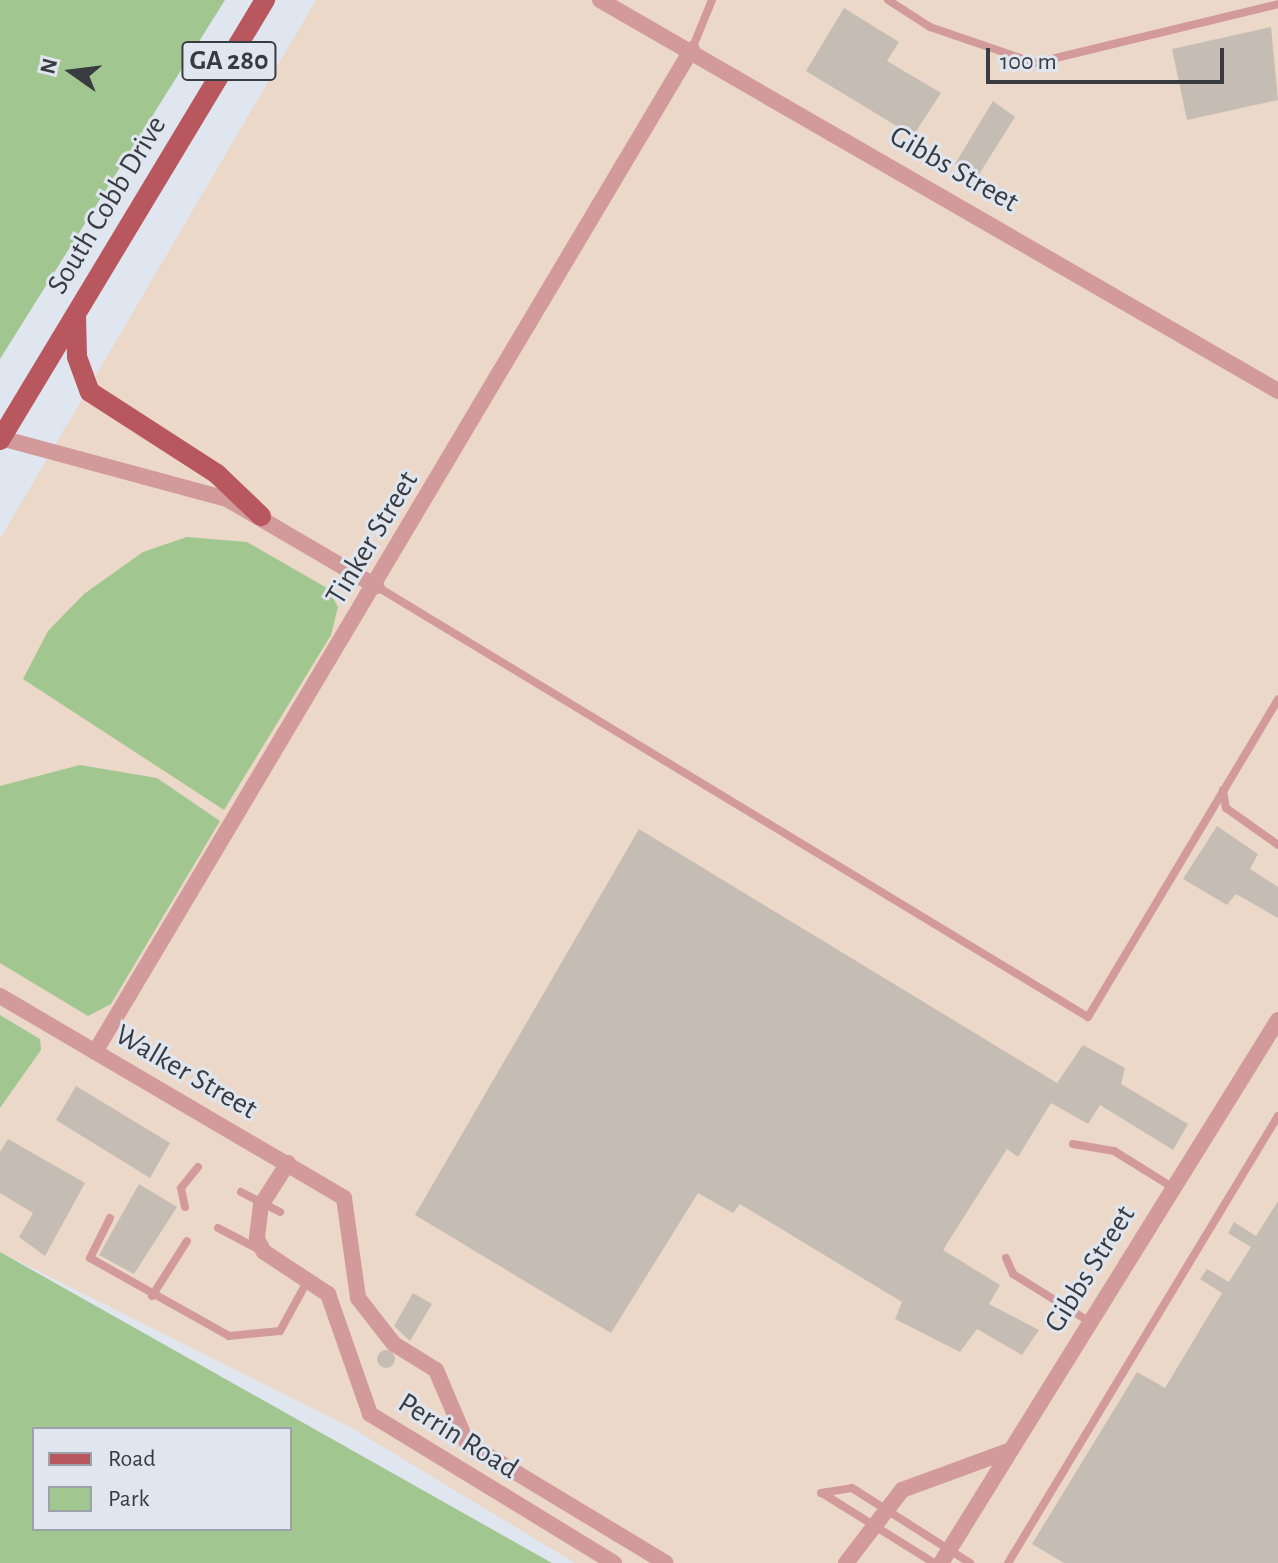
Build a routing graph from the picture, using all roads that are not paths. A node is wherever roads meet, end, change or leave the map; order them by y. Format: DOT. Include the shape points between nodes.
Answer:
graph roads {
  1 [pos="265,0"];
  2 [pos="600,0"];
  3 [pos="712,0"];
  4 [pos="888,0"];
  5 [pos="1278,4"];
  6 [pos="692,49"];
  7 [pos="76,315"];
  8 [pos="1278,391"];
  9 [pos="1,439"];
  10 [pos="261,516"];
  11 [pos="376,586"];
  12 [pos="1278,700"];
  13 [pos="1223,790"];
  14 [pos="1278,845"];
  15 [pos="0,996"];
  16 [pos="1278,1020"];
  17 [pos="95,1052"];
  18 [pos="1278,1116"];
  19 [pos="1073,1144"];
  20 [pos="288,1163"];
  21 [pos="198,1167"];
  22 [pos="1174,1188"];
  23 [pos="241,1192"];
  24 [pos="263,1202"];
  25 [pos="185,1207"];
  26 [pos="280,1212"];
  27 [pos="110,1218"];
  28 [pos="218,1228"];
  29 [pos="187,1241"];
  30 [pos="264,1252"];
  31 [pos="1006,1258"];
  32 [pos="308,1280"];
  33 [pos="152,1296"];
  34 [pos="1090,1322"];
  35 [pos="1011,1450"];
  36 [pos="882,1508"];
  37 [pos="872,1527"];
  38 [pos="950,1547"];
  39 [pos="614,1563"];
  40 [pos="666,1563"];
  41 [pos="846,1563"];
  42 [pos="934,1563"];
  43 [pos="941,1563"];
  44 [pos="970,1563"];
  45 [pos="1008,1563"];
  1 -- 7 [label="main road, South Cobb Drive / GA 280"];
  2 -- 6 [label="street, Gibbs Street"];
  3 -- 6 [label="lane"];
  4 -- 5 [label="lane" via="930,27 1035,63"];
  6 -- 8 [label="street, Gibbs Street"];
  6 -- 11 [label="street, Tinker Street"];
  7 -- 9 [label="main road, South Cobb Drive / GA 280"];
  7 -- 10 [label="main road" via="77,357 90,392 217,474"];
  9 -- 10 [label="street" via="207,493"];
  10 -- 11 [label="street"];
  11 -- 13 [label="lane" via="1088,1017"];
  11 -- 17 [label="street, Tinker Street"];
  12 -- 13 [label="lane"];
  13 -- 14 [label="lane" via="1226,808"];
  15 -- 17 [label="street, Walker Street"];
  16 -- 22 [label="street, Gibbs Street"];
  17 -- 20 [label="street, Walker Street"];
  18 -- 45 [label="lane"];
  19 -- 22 [label="lane" via="1114,1151"];
  20 -- 24 [label="street"];
  20 -- 40 [label="street, Walker Street" via="344,1198 358,1298 394,1344 436,1370 467,1443"];
  21 -- 25 [label="lane" via="181,1188"];
  22 -- 34 [label="street, Gibbs Street"];
  23 -- 24 [label="lane"];
  24 -- 26 [label="lane"];
  24 -- 30 [label="street" via="255,1225"];
  27 -- 33 [label="lane" via="90,1258"];
  28 -- 30 [label="lane"];
  29 -- 33 [label="lane"];
  30 -- 32 [label="street, Perrin Road"];
  31 -- 34 [label="lane" via="1013,1274"];
  32 -- 33 [label="lane" via="270,1337 229,1336"];
  32 -- 39 [label="street, Perrin Road" via="333,1303 363,1402 380,1424"];
  34 -- 35 [label="street, Gibbs Street"];
  35 -- 36 [label="street" via="921,1477"];
  35 -- 38 [label="street, Gibbs Street"];
  36 -- 37 [label="street"];
  36 -- 37 [label="lane" via="852,1488 821,1493"];
  36 -- 38 [label="lane"];
  37 -- 41 [label="street"];
  37 -- 42 [label="lane"];
  38 -- 43 [label="street, Gibbs Street"];
  38 -- 44 [label="lane"];
}
